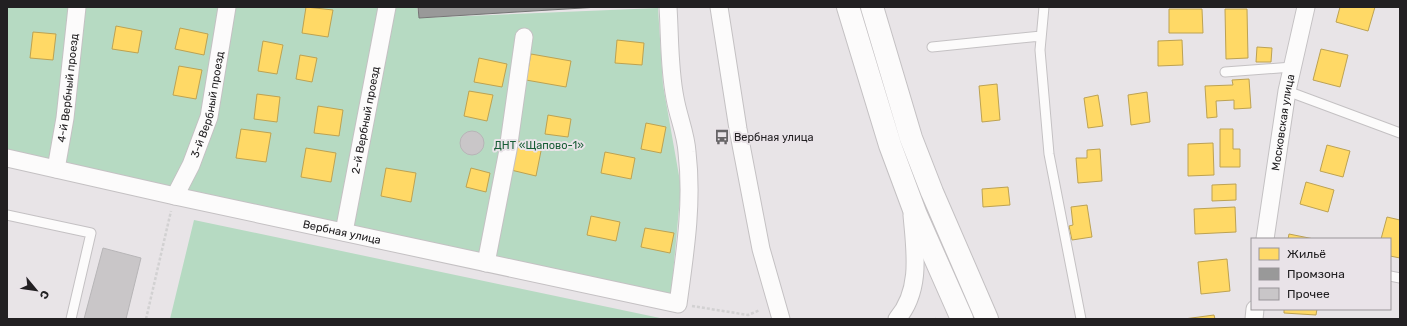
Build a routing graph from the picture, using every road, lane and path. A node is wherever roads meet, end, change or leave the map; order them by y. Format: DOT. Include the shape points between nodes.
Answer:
graph roads {
  1 [pos="77,7"];
  2 [pos="227,7"];
  3 [pos="387,7"];
  4 [pos="668,7"];
  5 [pos="719,7"];
  6 [pos="1044,7"];
  7 [pos="1306,7"];
  8 [pos="873,14"];
  9 [pos="851,17"];
  10 [pos="1041,36"];
  11 [pos="524,37"];
  12 [pos="932,47"];
  13 [pos="1292,67"];
  14 [pos="1225,72"];
  15 [pos="1287,91"];
  16 [pos="1400,133"];
  17 [pos="7,158"];
  18 [pos="56,169"];
  19 [pos="175,196"];
  20 [pos="910,198"];
  21 [pos="7,215"];
  22 [pos="344,232"];
  23 [pos="1265,238"];
  24 [pos="486,263"];
  25 [pos="770,284"];
  26 [pos="678,304"];
  27 [pos="760,310"];
  28 [pos="71,319"];
  29 [pos="146,319"];
  30 [pos="781,319"];
  31 [pos="795,319"];
  32 [pos="897,319"];
  33 [pos="962,319"];
  34 [pos="986,319"];
  35 [pos="1081,319"];
  1 -- 18 [label="street, 4-й Вербный проезд" via="65,118"];
  2 -- 19 [label="street, 3-й Вербный проезд" via="209,117 191,166"];
  3 -- 22 [label="street, 2-й Вербный проезд"];
  4 -- 26 [label="street" via="669,58 687,151 689,190 688,227"];
  5 -- 25 [label="street" via="744,164 760,249"];
  6 -- 10 [label="lane"];
  7 -- 13 [label="street, Московская улица"];
  8 -- 34 [label="main road" via="911,138"];
  9 -- 20 [label="main road" via="890,145"];
  10 -- 12 [label="lane"];
  10 -- 35 [label="lane" via="1040,50 1050,154"];
  11 -- 24 [label="street" via="508,150"];
  13 -- 14 [label="lane"];
  13 -- 15 [label="street, Московская улица"];
  15 -- 16 [label="lane"];
  15 -- 23 [label="street, Московская улица"];
  17 -- 18 [label="street, Вербная улица"];
  18 -- 19 [label="street, Вербная улица"];
  19 -- 22 [label="street, Вербная улица"];
  19 -- 29 [label="path"];
  20 -- 32 [label="street" via="916,253 915,273 908,301"];
  20 -- 33 [label="main road"];
  21 -- 28 [label="lane" via="91,233"];
  22 -- 24 [label="street, Вербная улица"];
  24 -- 26 [label="street, Вербная улица"];
  25 -- 30 [label="street"];
  25 -- 31 [label="street" via="778,301"];
  26 -- 27 [label="path" via="748,315"];
}
